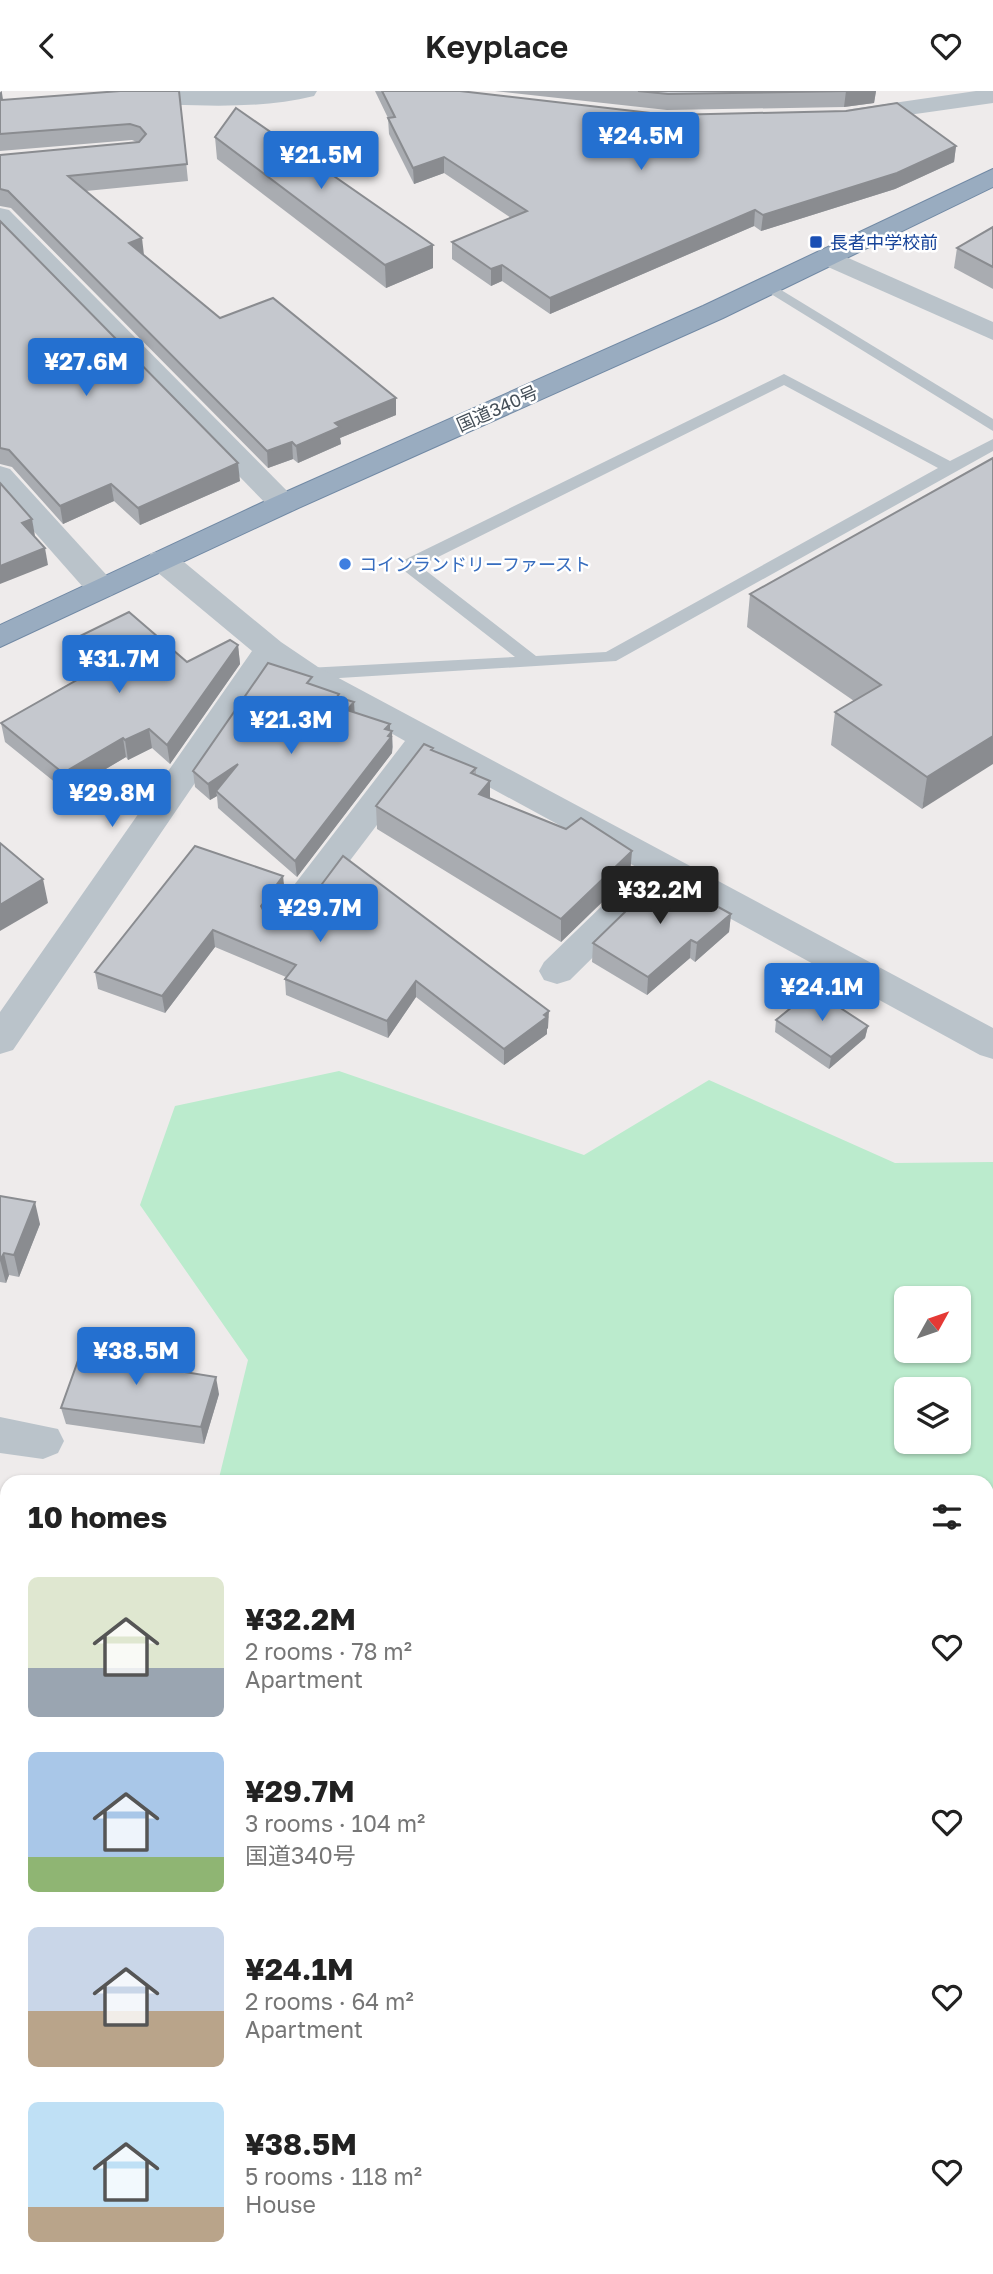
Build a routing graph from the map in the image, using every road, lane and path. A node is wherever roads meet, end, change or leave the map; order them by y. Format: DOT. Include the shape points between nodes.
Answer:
graph roads {
  1 [pos="304,91"];
  2 [pos="993,96"];
  3 [pos="100,98"];
  4 [pos="830,117"];
  5 [pos="993,177"];
  6 [pos="0,215"];
  7 [pos="828,257"];
  8 [pos="768,286"];
  9 [pos="993,332"];
  10 [pos="993,426"];
  11 [pos="993,444"];
  12 [pos="951,468"];
  13 [pos="0,475"];
  14 [pos="283,504"];
  15 [pos="162,560"];
  16 [pos="101,588"];
  17 [pos="0,637"];
  18 [pos="270,649"];
  19 [pos="532,661"];
  20 [pos="307,674"];
  21 [pos="425,738"];
  22 [pos="663,867"];
  23 [pos="283,924"];
  24 [pos="557,971"];
  25 [pos="0,1040"];
  26 [pos="993,1045"];
  27 [pos="0,1435"];
  28 [pos="43,1441"];
  1 -- 3 [label="street" via="252,97"];
  2 -- 4 [label="street"];
  5 -- 7 [label="highway, 国道340号"];
  6 -- 14 [label="street"];
  7 -- 8 [label="highway, 国道340号"];
  7 -- 9 [label="street"];
  8 -- 10 [label="lane"];
  8 -- 14 [label="highway, 国道340号"];
  11 -- 12 [label="lane"];
  12 -- 19 [label="lane" via="610,657"];
  12 -- 19 [label="lane" via="784,379 408,565"];
  13 -- 16 [label="street"];
  14 -- 15 [label="highway, 国道340号"];
  15 -- 16 [label="highway, 国道340号"];
  15 -- 18 [label="street"];
  16 -- 17 [label="highway, 国道340号"];
  18 -- 20 [label="street"];
  18 -- 25 [label="street"];
  19 -- 20 [label="lane"];
  20 -- 21 [label="street"];
  21 -- 22 [label="street"];
  21 -- 23 [label="street"];
  22 -- 24 [label="street"];
  22 -- 26 [label="street"];
  27 -- 28 [label="street"];
}
